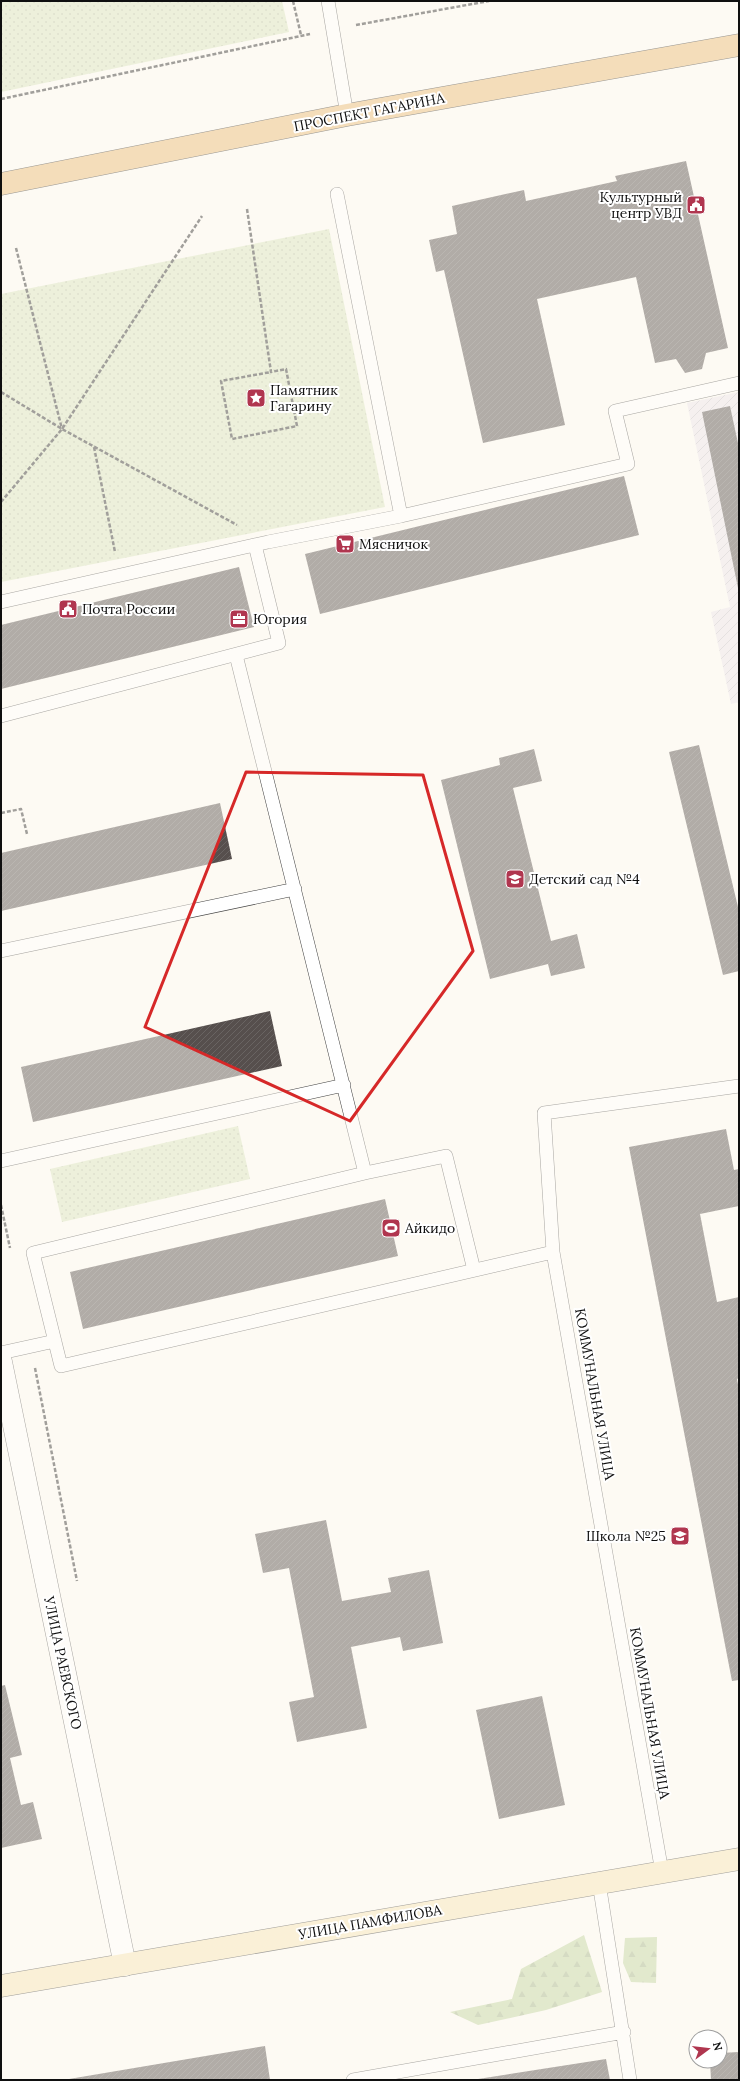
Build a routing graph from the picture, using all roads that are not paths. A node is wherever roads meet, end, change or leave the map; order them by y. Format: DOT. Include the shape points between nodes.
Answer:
graph roads {
  1 [pos="328,1"];
  2 [pos="739,45"];
  3 [pos="346,115"];
  4 [pos="1,184"];
  5 [pos="337,194"];
  6 [pos="739,383"];
  7 [pos="401,516"];
  8 [pos="255,545"];
  9 [pos="1,602"];
  10 [pos="236,655"];
  11 [pos="1,716"];
  12 [pos="295,889"];
  13 [pos="1,951"];
  14 [pos="344,1085"];
  15 [pos="739,1086"];
  16 [pos="1,1161"];
  17 [pos="365,1173"];
  18 [pos="554,1252"];
  19 [pos="474,1270"];
  20 [pos="55,1341"];
  21 [pos="1,1353"];
  22 [pos="1,1362"];
  23 [pos="739,1859"];
  24 [pos="662,1872"];
  25 [pos="599,1883"];
  26 [pos="125,1965"];
  27 [pos="1,1986"];
  28 [pos="624,2032"];
  29 [pos="353,2080"];
  30 [pos="630,2080"];
  1 -- 3 [label="lane"];
  2 -- 3 [label="main road, ПРОСПЕКТ ГАГАРИНА"];
  3 -- 4 [label="main road, ПРОСПЕКТ ГАГАРИНА"];
  5 -- 7 [label="lane"];
  6 -- 7 [label="lane" via="615,411 628,464"];
  7 -- 8 [label="lane"];
  8 -- 9 [label="lane"];
  8 -- 10 [label="lane" via="280,643"];
  10 -- 11 [label="lane"];
  10 -- 12 [label="lane"];
  12 -- 13 [label="lane"];
  12 -- 14 [label="lane"];
  14 -- 16 [label="lane"];
  14 -- 17 [label="lane"];
  15 -- 18 [label="lane, КОММУНАЛЬНАЯ УЛИЦА" via="544,1113"];
  17 -- 19 [label="lane" via="446,1156"];
  17 -- 20 [label="lane" via="33,1253"];
  18 -- 19 [label="lane"];
  18 -- 24 [label="lane, КОММУНАЛЬНАЯ УЛИЦА"];
  19 -- 20 [label="lane" via="61,1366"];
  20 -- 21 [label="lane"];
  22 -- 26 [label="street, УЛИЦА РАЕВСКОГО"];
  23 -- 24 [label="street, УЛИЦА ПАМФИЛОВА"];
  24 -- 25 [label="street, УЛИЦА ПАМФИЛОВА"];
  25 -- 26 [label="street, УЛИЦА ПАМФИЛОВА"];
  25 -- 28 [label="lane"];
  26 -- 27 [label="street, УЛИЦА ПАМФИЛОВА"];
  28 -- 29 [label="lane"];
  28 -- 30 [label="lane"];
}
